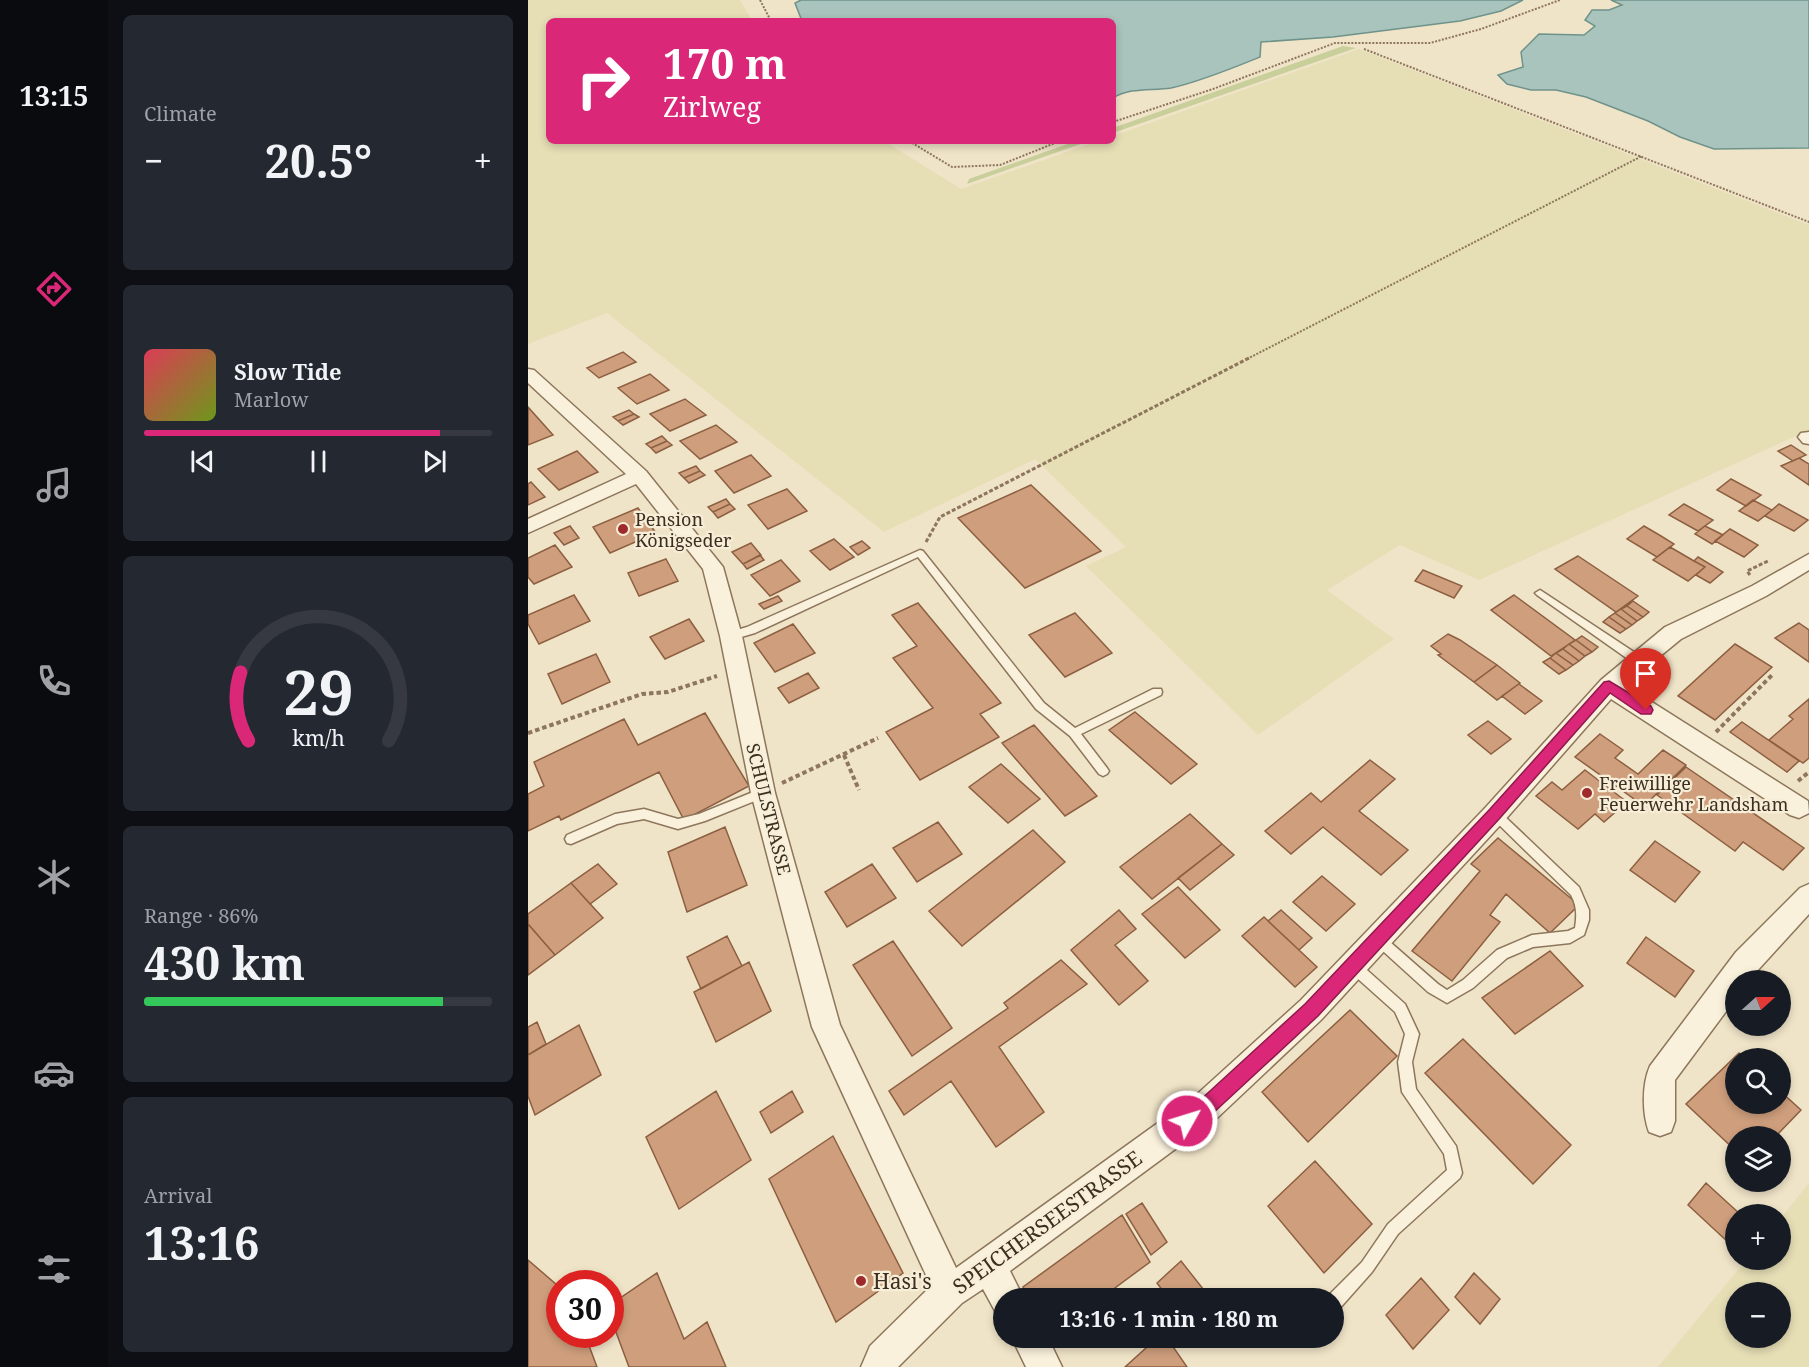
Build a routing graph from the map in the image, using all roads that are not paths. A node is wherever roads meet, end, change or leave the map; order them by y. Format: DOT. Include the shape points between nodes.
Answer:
graph roads {
  1 [pos="528,374"];
  2 [pos="639,475"];
  3 [pos="528,527"];
  4 [pos="1809,561"];
  5 [pos="1540,593"];
  6 [pos="731,636"];
  7 [pos="1639,661"];
  8 [pos="1609,686"];
  9 [pos="1157,692"];
  10 [pos="1074,733"];
  11 [pos="1103,771"];
  12 [pos="763,793"];
  13 [pos="1799,808"];
  14 [pos="1495,814"];
  15 [pos="571,839"];
  16 [pos="1809,896"];
  17 [pos="1378,939"];
  18 [pos="1353,966"];
  19 [pos="1660,1121"];
  20 [pos="989,1266"];
  21 [pos="1001,1288"];
  22 [pos="950,1291"];
  23 [pos="1344,1291"];
  24 [pos="1035,1348"];
  25 [pos="878,1367"];
  26 [pos="1045,1367"];
  1 -- 2 [label="street, SCHULSTRASSE"];
  2 -- 3 [label="street"];
  2 -- 6 [label="street, SCHULSTRASSE" via="712,567"];
  4 -- 7 [label="street, SPEICHERSEESTRASSE" via="1673,633"];
  5 -- 7 [label="lane"];
  6 -- 10 [label="lane" via="920,553 1040,706"];
  6 -- 12 [label="street, SCHULSTRASSE"];
  7 -- 8 [label="street, SPEICHERSEESTRASSE"];
  8 -- 13 [label="street"];
  8 -- 14 [label="street, SPEICHERSEESTRASSE"];
  9 -- 10 [label="lane"];
  10 -- 11 [label="lane"];
  12 -- 15 [label="lane" via="678,824 644,814 615,819"];
  12 -- 22 [label="street, SCHULSTRASSE" via="826,1027"];
  14 -- 17 [label="street, SPEICHERSEESTRASSE"];
  14 -- 17 [label="lane" via="1575,891 1585,914 1580,931 1570,937 1532,940 1502,954 1447,997"];
  16 -- 19 [label="street" via="1746,961 1660,1076"];
  17 -- 18 [label="street, SPEICHERSEESTRASSE"];
  18 -- 20 [label="street, SPEICHERSEESTRASSE" via="1205,1108"];
  18 -- 23 [label="lane" via="1400,1008 1412,1034 1406,1062 1409,1092 1451,1151 1455,1173 1393,1229 1367,1267"];
  20 -- 21 [label="street"];
  20 -- 22 [label="street, SPEICHERSEESTRASSE"];
  22 -- 25 [label="street, SPEICHERSEESTRASSE" via="882,1358"];
  24 -- 26 [label="street"];
}
